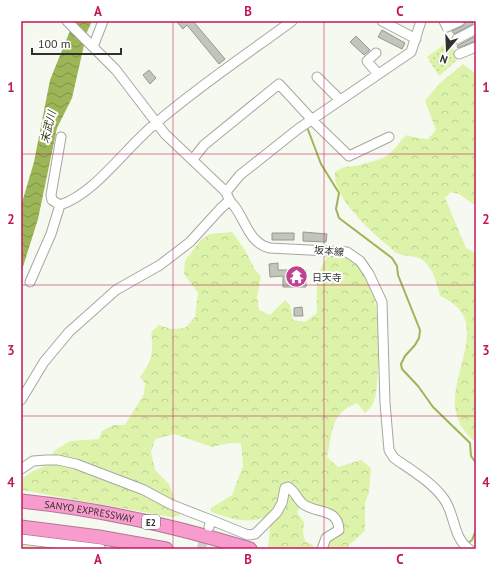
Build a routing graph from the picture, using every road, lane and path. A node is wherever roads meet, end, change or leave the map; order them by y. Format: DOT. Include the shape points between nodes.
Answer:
graph roads {
  1 [pos="67,21"];
  2 [pos="103,21"];
  3 [pos="292,21"];
  4 [pos="382,21"];
  5 [pos="421,21"];
  6 [pos="444,21"];
  7 [pos="460,21"];
  8 [pos="476,29"];
  9 [pos="416,39"];
  10 [pos="457,39"];
  11 [pos="91,45"];
  12 [pos="476,47"];
  13 [pos="376,53"];
  14 [pos="459,54"];
  15 [pos="378,74"];
  16 [pos="317,77"];
  17 [pos="340,100"];
  18 [pos="313,121"];
  19 [pos="156,122"];
  20 [pos="389,136"];
  21 [pos="61,137"];
  22 [pos="192,159"];
  23 [pos="226,192"];
  24 [pos="229,201"];
  25 [pos="60,205"];
  26 [pos="30,282"];
  27 [pos="21,400"];
  28 [pos="21,469"];
  29 [pos="21,501"];
  30 [pos="23,531"];
  31 [pos="101,549"];
  32 [pos="166,549"];
  33 [pos="250,549"];
  34 [pos="322,549"];
  35 [pos="469,549"];
  1 -- 11 [label="street, 坂本線"];
  2 -- 11 [label="street"];
  3 -- 19 [label="street"];
  4 -- 9 [label="street"];
  5 -- 9 [label="street"];
  6 -- 7 [label="street" via="447,27"];
  8 -- 10 [label="street"];
  9 -- 15 [label="street" via="411,52"];
  11 -- 19 [label="street, 坂本線" via="116,70"];
  12 -- 14 [label="street"];
  13 -- 15 [label="street" via="367,61"];
  15 -- 17 [label="street"];
  16 -- 17 [label="street"];
  17 -- 18 [label="street"];
  18 -- 20 [label="street" via="351,156"];
  18 -- 22 [label="street" via="279,84 204,145"];
  18 -- 23 [label="street" via="240,175"];
  19 -- 22 [label="street, 坂本線"];
  19 -- 25 [label="street" via="81,194"];
  21 -- 25 [label="street" via="51,195 52,200"];
  22 -- 23 [label="street, 坂本線"];
  23 -- 24 [label="street, 坂本線"];
  24 -- 27 [label="street" via="190,242 160,265 116,290 69,332 44,362"];
  24 -- 35 [label="street, 坂本線" via="235,206 252,236 263,247 347,252 363,265 382,302 389,450 394,458 439,492 451,512 460,540"];
  25 -- 26 [label="street" via="51,234"];
  28 -- 34 [label="street" via="33,462 46,460 76,464 144,490 210,523 248,535 255,534 277,512 285,488 288,487 305,505 328,512 335,517 339,530 326,538"];
  29 -- 33 [label="highway, SANYO EXPRESSWAY / E2" via="159,524"];
  30 -- 31 [label="street"];
  30 -- 32 [label="highway" via="99,537"];
}
